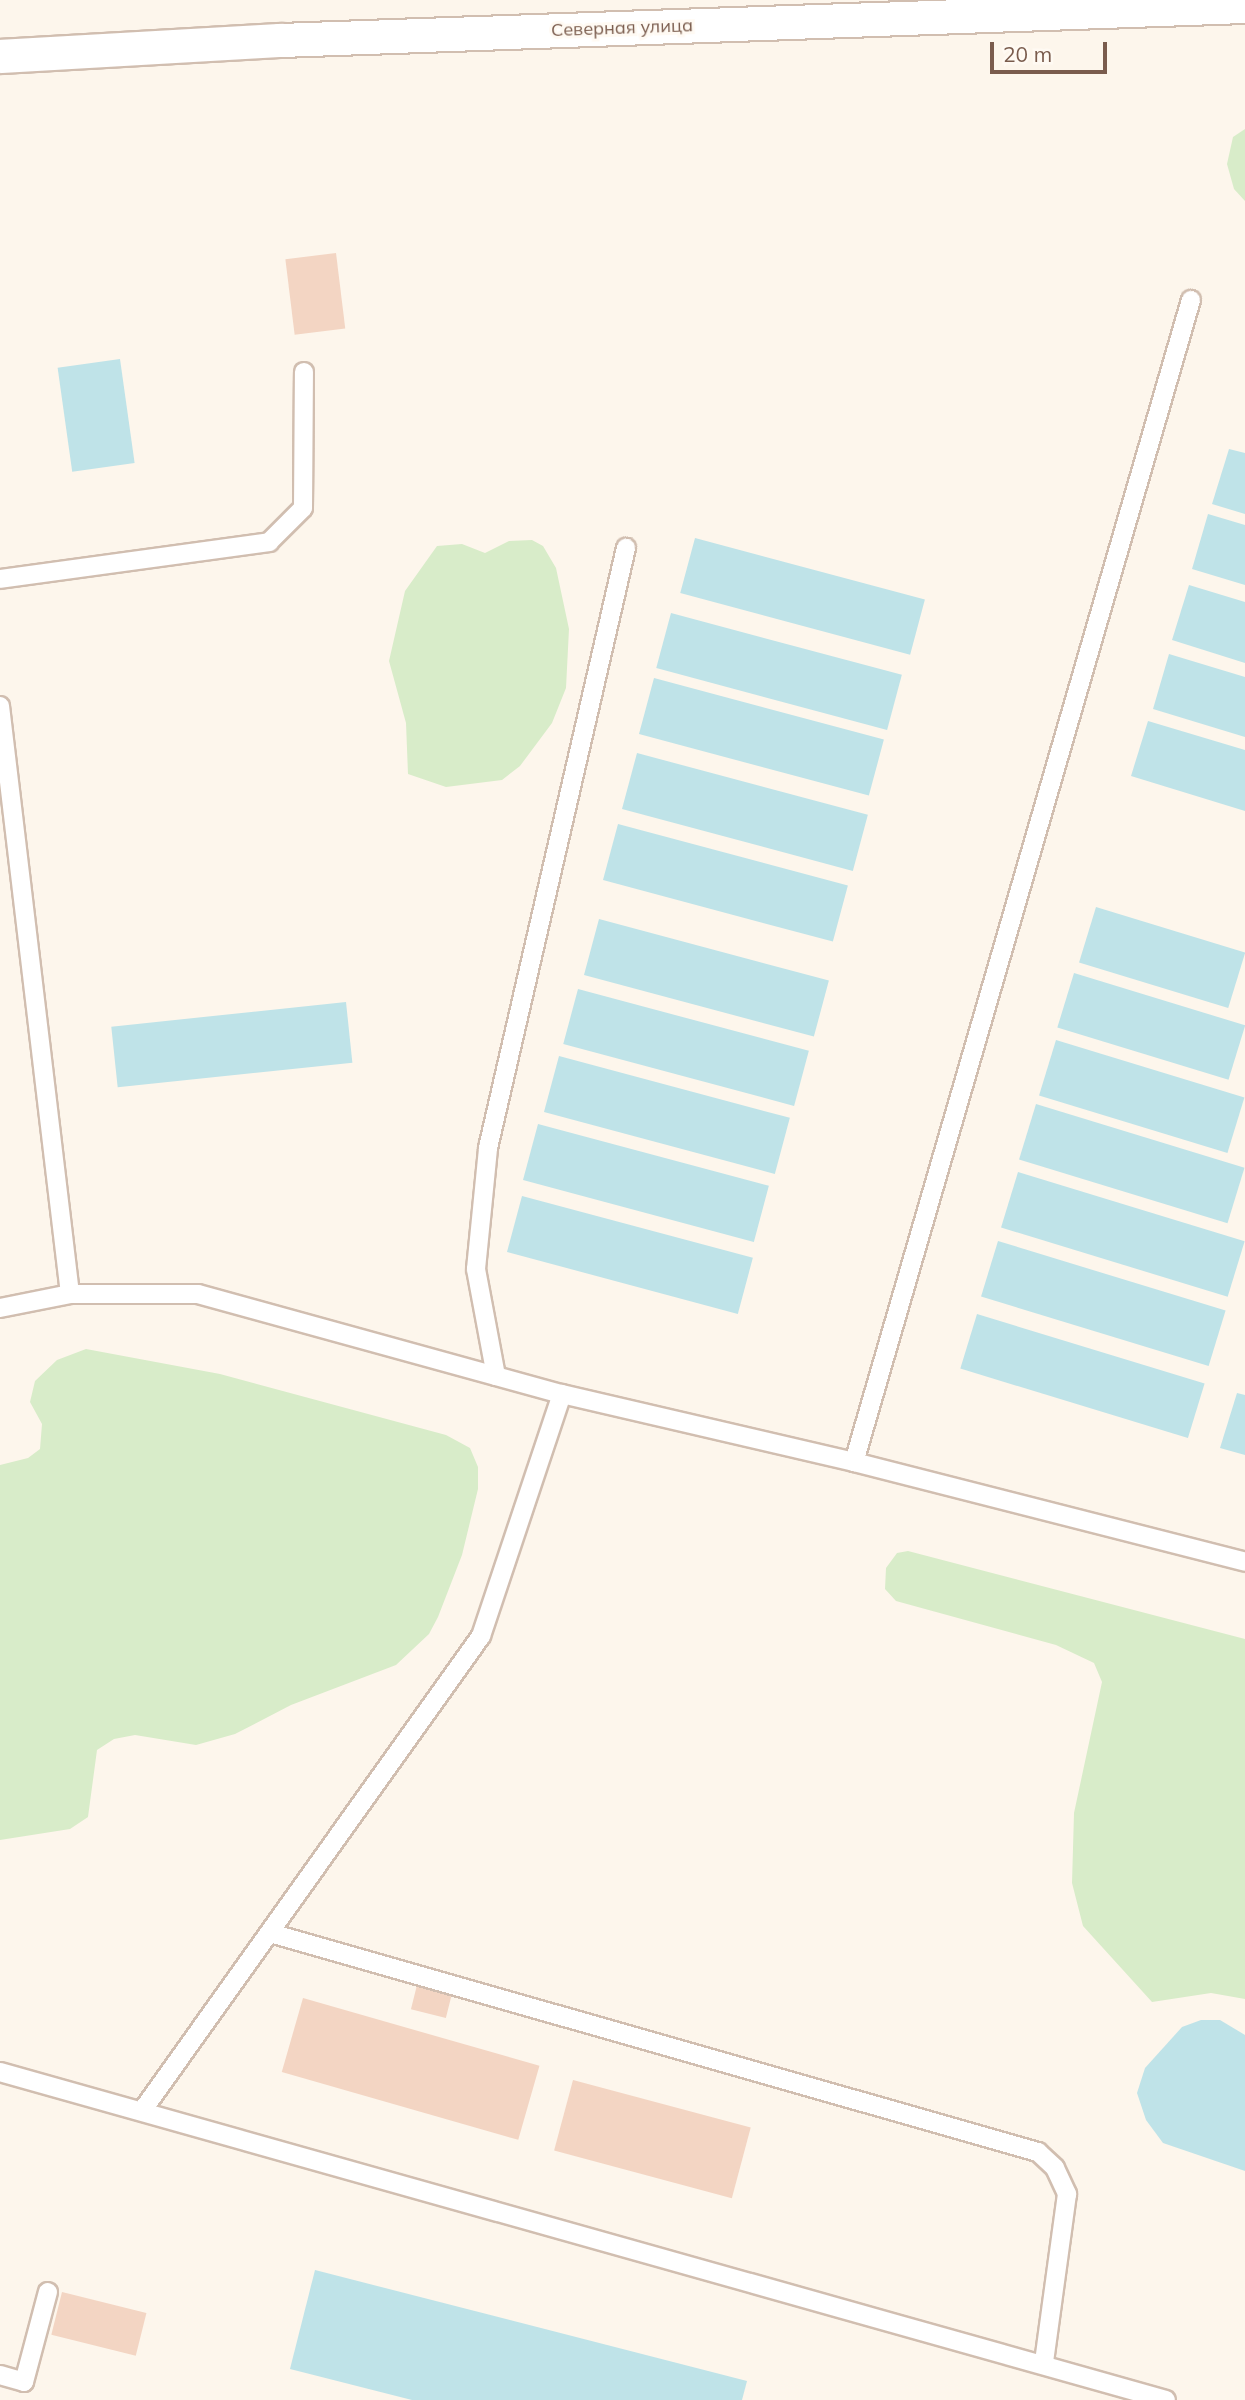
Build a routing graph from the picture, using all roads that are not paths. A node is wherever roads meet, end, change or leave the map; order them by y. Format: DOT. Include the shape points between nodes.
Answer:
graph roads {
  1 [pos="1245,6"];
  2 [pos="0,56"];
  3 [pos="1191,300"];
  4 [pos="304,372"];
  5 [pos="626,548"];
  6 [pos="0,579"];
  7 [pos="0,706"];
  8 [pos="70,1294"];
  9 [pos="0,1308"];
  10 [pos="496,1376"];
  11 [pos="562,1394"];
  12 [pos="854,1462"];
  13 [pos="1245,1562"];
  14 [pos="270,1933"];
  15 [pos="0,2072"];
  16 [pos="142,2111"];
  17 [pos="48,2292"];
  18 [pos="1044,2363"];
  19 [pos="0,2375"];
  20 [pos="1128,2393"];
  21 [pos="1166,2400"];
  1 -- 2 [label="street, Северная улица" via="280,40"];
  3 -- 12 [label="lane"];
  4 -- 6 [label="lane" via="303,508 269,542"];
  5 -- 10 [label="lane" via="488,1147 476,1269"];
  7 -- 8 [label="lane"];
  8 -- 9 [label="lane"];
  8 -- 10 [label="lane" via="198,1294"];
  10 -- 11 [label="lane"];
  11 -- 12 [label="lane"];
  11 -- 14 [label="lane" via="481,1636"];
  12 -- 13 [label="lane"];
  14 -- 16 [label="lane"];
  14 -- 18 [label="lane" via="1038,2152 1055,2168 1067,2194"];
  15 -- 16 [label="lane"];
  16 -- 18 [label="lane"];
  17 -- 19 [label="lane" via="24,2382"];
  18 -- 20 [label="lane"];
  20 -- 21 [label="lane"];
}
